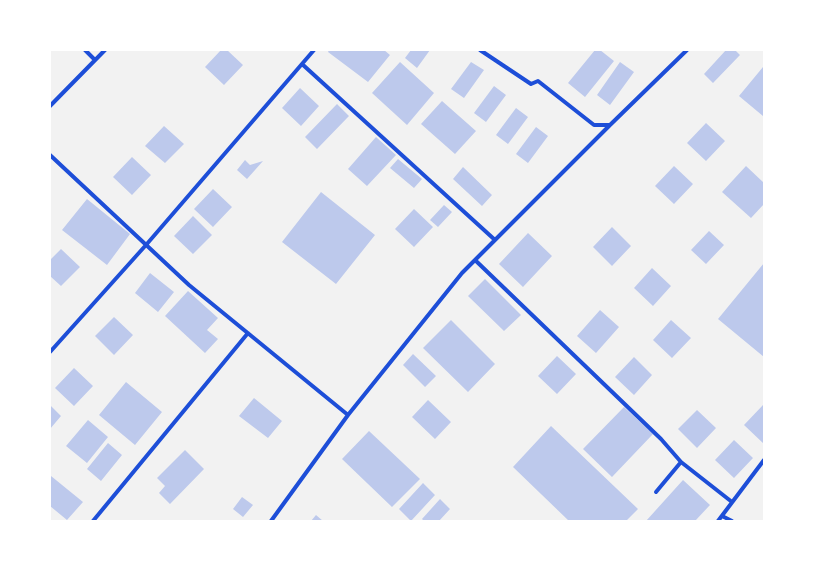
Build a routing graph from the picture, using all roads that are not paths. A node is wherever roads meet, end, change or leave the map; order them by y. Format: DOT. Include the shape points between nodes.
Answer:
graph roads {
  1 [pos="85,50"];
  2 [pos="105,50"];
  3 [pos="314,50"];
  4 [pos="480,50"];
  5 [pos="687,50"];
  6 [pos="95,60"];
  7 [pos="302,64"];
  8 [pos="50,106"];
  9 [pos="610,125"];
  10 [pos="50,155"];
  11 [pos="496,240"];
  12 [pos="146,245"];
  13 [pos="475,260"];
  14 [pos="248,333"];
  15 [pos="50,352"];
  16 [pos="348,415"];
  17 [pos="764,460"];
  18 [pos="681,462"];
  19 [pos="656,492"];
  20 [pos="732,502"];
  21 [pos="722,516"];
  22 [pos="93,521"];
  23 [pos="271,521"];
  24 [pos="718,521"];
  25 [pos="732,521"];
  1 -- 6 [label="street"];
  2 -- 6 [label="street"];
  3 -- 7 [label="street"];
  4 -- 9 [label="street" via="531,84 538,81 594,125"];
  5 -- 9 [label="street"];
  6 -- 8 [label="street"];
  7 -- 11 [label="street"];
  7 -- 12 [label="street"];
  9 -- 11 [label="street"];
  10 -- 12 [label="street"];
  11 -- 13 [label="street"];
  12 -- 14 [label="street" via="189,285"];
  12 -- 15 [label="street"];
  13 -- 16 [label="street"];
  13 -- 18 [label="street" via="661,439"];
  14 -- 16 [label="street"];
  14 -- 22 [label="street"];
  16 -- 23 [label="street"];
  17 -- 20 [label="street"];
  18 -- 19 [label="street"];
  18 -- 20 [label="street"];
  20 -- 21 [label="street"];
  21 -- 24 [label="street"];
  21 -- 25 [label="street"];
}
